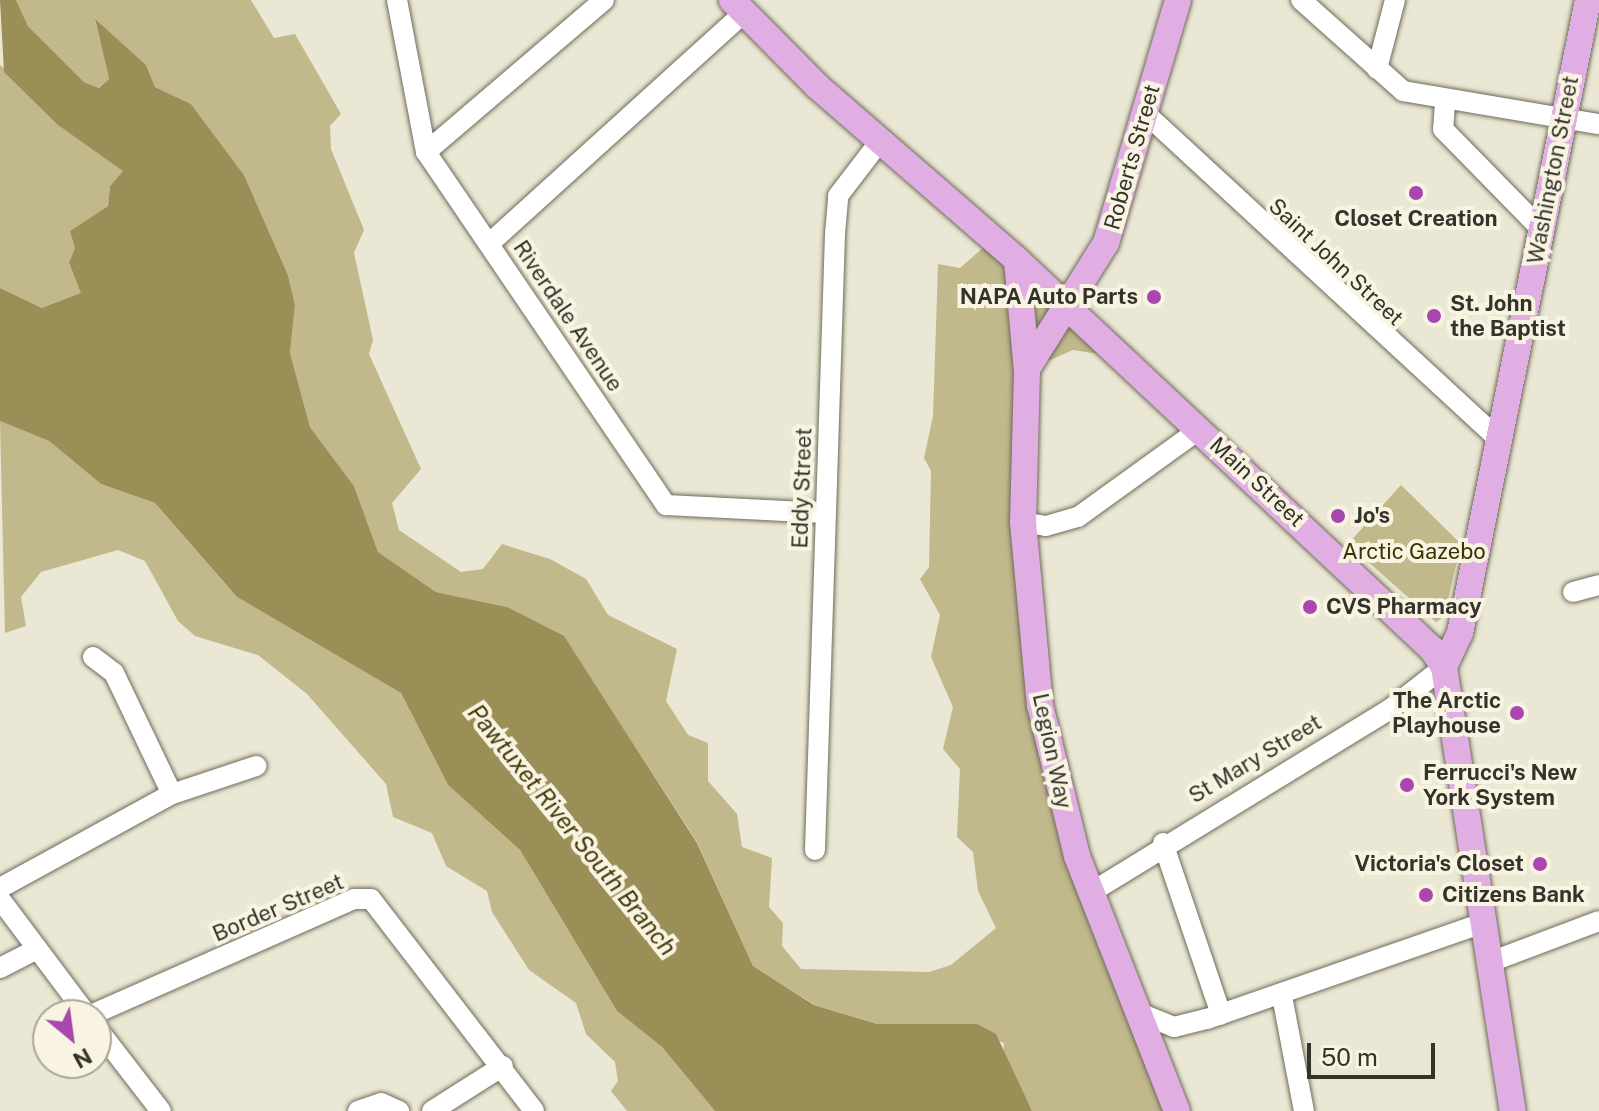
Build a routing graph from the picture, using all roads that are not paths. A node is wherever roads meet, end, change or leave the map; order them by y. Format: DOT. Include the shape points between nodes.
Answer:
graph roads {
  1 [pos="397,0"];
  2 [pos="604,0"];
  3 [pos="1178,0"];
  4 [pos="1301,0"];
  5 [pos="1395,0"];
  6 [pos="1588,0"];
  7 [pos="738,6"];
  8 [pos="1377,69"];
  9 [pos="1445,103"];
  10 [pos="1144,112"];
  11 [pos="1561,120"];
  12 [pos="1599,124"];
  13 [pos="880,141"];
  14 [pos="426,152"];
  15 [pos="1542,230"];
  16 [pos="490,243"];
  17 [pos="1010,254"];
  18 [pos="1065,304"];
  19 [pos="1027,371"];
  20 [pos="1200,429"];
  21 [pos="1500,441"];
  22 [pos="825,513"];
  23 [pos="1023,522"];
  24 [pos="1599,585"];
  25 [pos="1573,592"];
  26 [pos="93,657"];
  27 [pos="1444,667"];
  28 [pos="256,766"];
  29 [pos="172,794"];
  30 [pos="1163,843"];
  31 [pos="815,850"];
  32 [pos="0,888"];
  33 [pos="1090,893"];
  34 [pos="0,899"];
  35 [pos="1599,921"];
  36 [pos="1483,923"];
  37 [pos="37,949"];
  38 [pos="1490,962"];
  39 [pos="0,968"];
  40 [pos="1282,996"];
  41 [pos="76,999"];
  42 [pos="112,1005"];
  43 [pos="1137,1012"];
  44 [pos="1221,1014"];
  45 [pos="112,1048"];
  46 [pos="503,1066"];
  47 [pos="161,1111"];
  48 [pos="358,1111"];
  49 [pos="399,1111"];
  50 [pos="432,1111"];
  51 [pos="534,1111"];
  52 [pos="1177,1111"];
  53 [pos="1304,1111"];
  54 [pos="1513,1111"];
  1 -- 14 [label="street, Riverdale Avenue"];
  2 -- 14 [label="street"];
  3 -- 10 [label="main road, Roberts Street"];
  4 -- 8 [label="street"];
  5 -- 8 [label="street"];
  6 -- 11 [label="main road, Washington Street"];
  7 -- 13 [label="main road, Main Street"];
  7 -- 16 [label="street"];
  8 -- 9 [label="street" via="1403,91"];
  9 -- 11 [label="street"];
  9 -- 15 [label="street" via="1443,129"];
  10 -- 18 [label="main road, Roberts Street" via="1106,243"];
  10 -- 21 [label="street, Saint John Street"];
  11 -- 12 [label="street"];
  11 -- 15 [label="main road, Washington Street"];
  13 -- 17 [label="main road, Main Street"];
  13 -- 22 [label="street, Eddy Street" via="838,196"];
  14 -- 16 [label="street, Riverdale Avenue"];
  15 -- 21 [label="main road, Washington Street"];
  16 -- 22 [label="street, Riverdale Avenue" via="666,505"];
  17 -- 18 [label="main road, Main Street"];
  17 -- 19 [label="main road, Legion Way"];
  18 -- 19 [label="main road, Legion Way"];
  18 -- 20 [label="main road, Main Street"];
  19 -- 23 [label="main road, Legion Way"];
  20 -- 23 [label="street" via="1078,517 1046,526"];
  20 -- 27 [label="main road, Main Street"];
  21 -- 27 [label="main road, Washington Street" via="1460,633"];
  22 -- 31 [label="street, Eddy Street"];
  23 -- 33 [label="main road, Legion Way" via="1040,705"];
  24 -- 25 [label="street"];
  26 -- 29 [label="street" via="114,673"];
  27 -- 30 [label="street, St Mary Street" via="1389,710"];
  27 -- 36 [label="main road"];
  28 -- 29 [label="street"];
  29 -- 32 [label="street"];
  30 -- 33 [label="street, St Mary Street"];
  30 -- 44 [label="street"];
  33 -- 43 [label="main road, Legion Way"];
  34 -- 37 [label="street"];
  35 -- 38 [label="street"];
  36 -- 38 [label="main road"];
  36 -- 40 [label="street"];
  37 -- 39 [label="street"];
  37 -- 41 [label="street"];
  38 -- 54 [label="main road"];
  40 -- 44 [label="street"];
  40 -- 53 [label="street"];
  42 -- 46 [label="street, Border Street" via="354,899 371,899"];
  43 -- 44 [label="street" via="1174,1027"];
  43 -- 52 [label="main road, Legion Way"];
  45 -- 47 [label="street"];
  46 -- 50 [label="street"];
  46 -- 51 [label="street, Border Street"];
  48 -- 49 [label="street" via="381,1103"];
}
